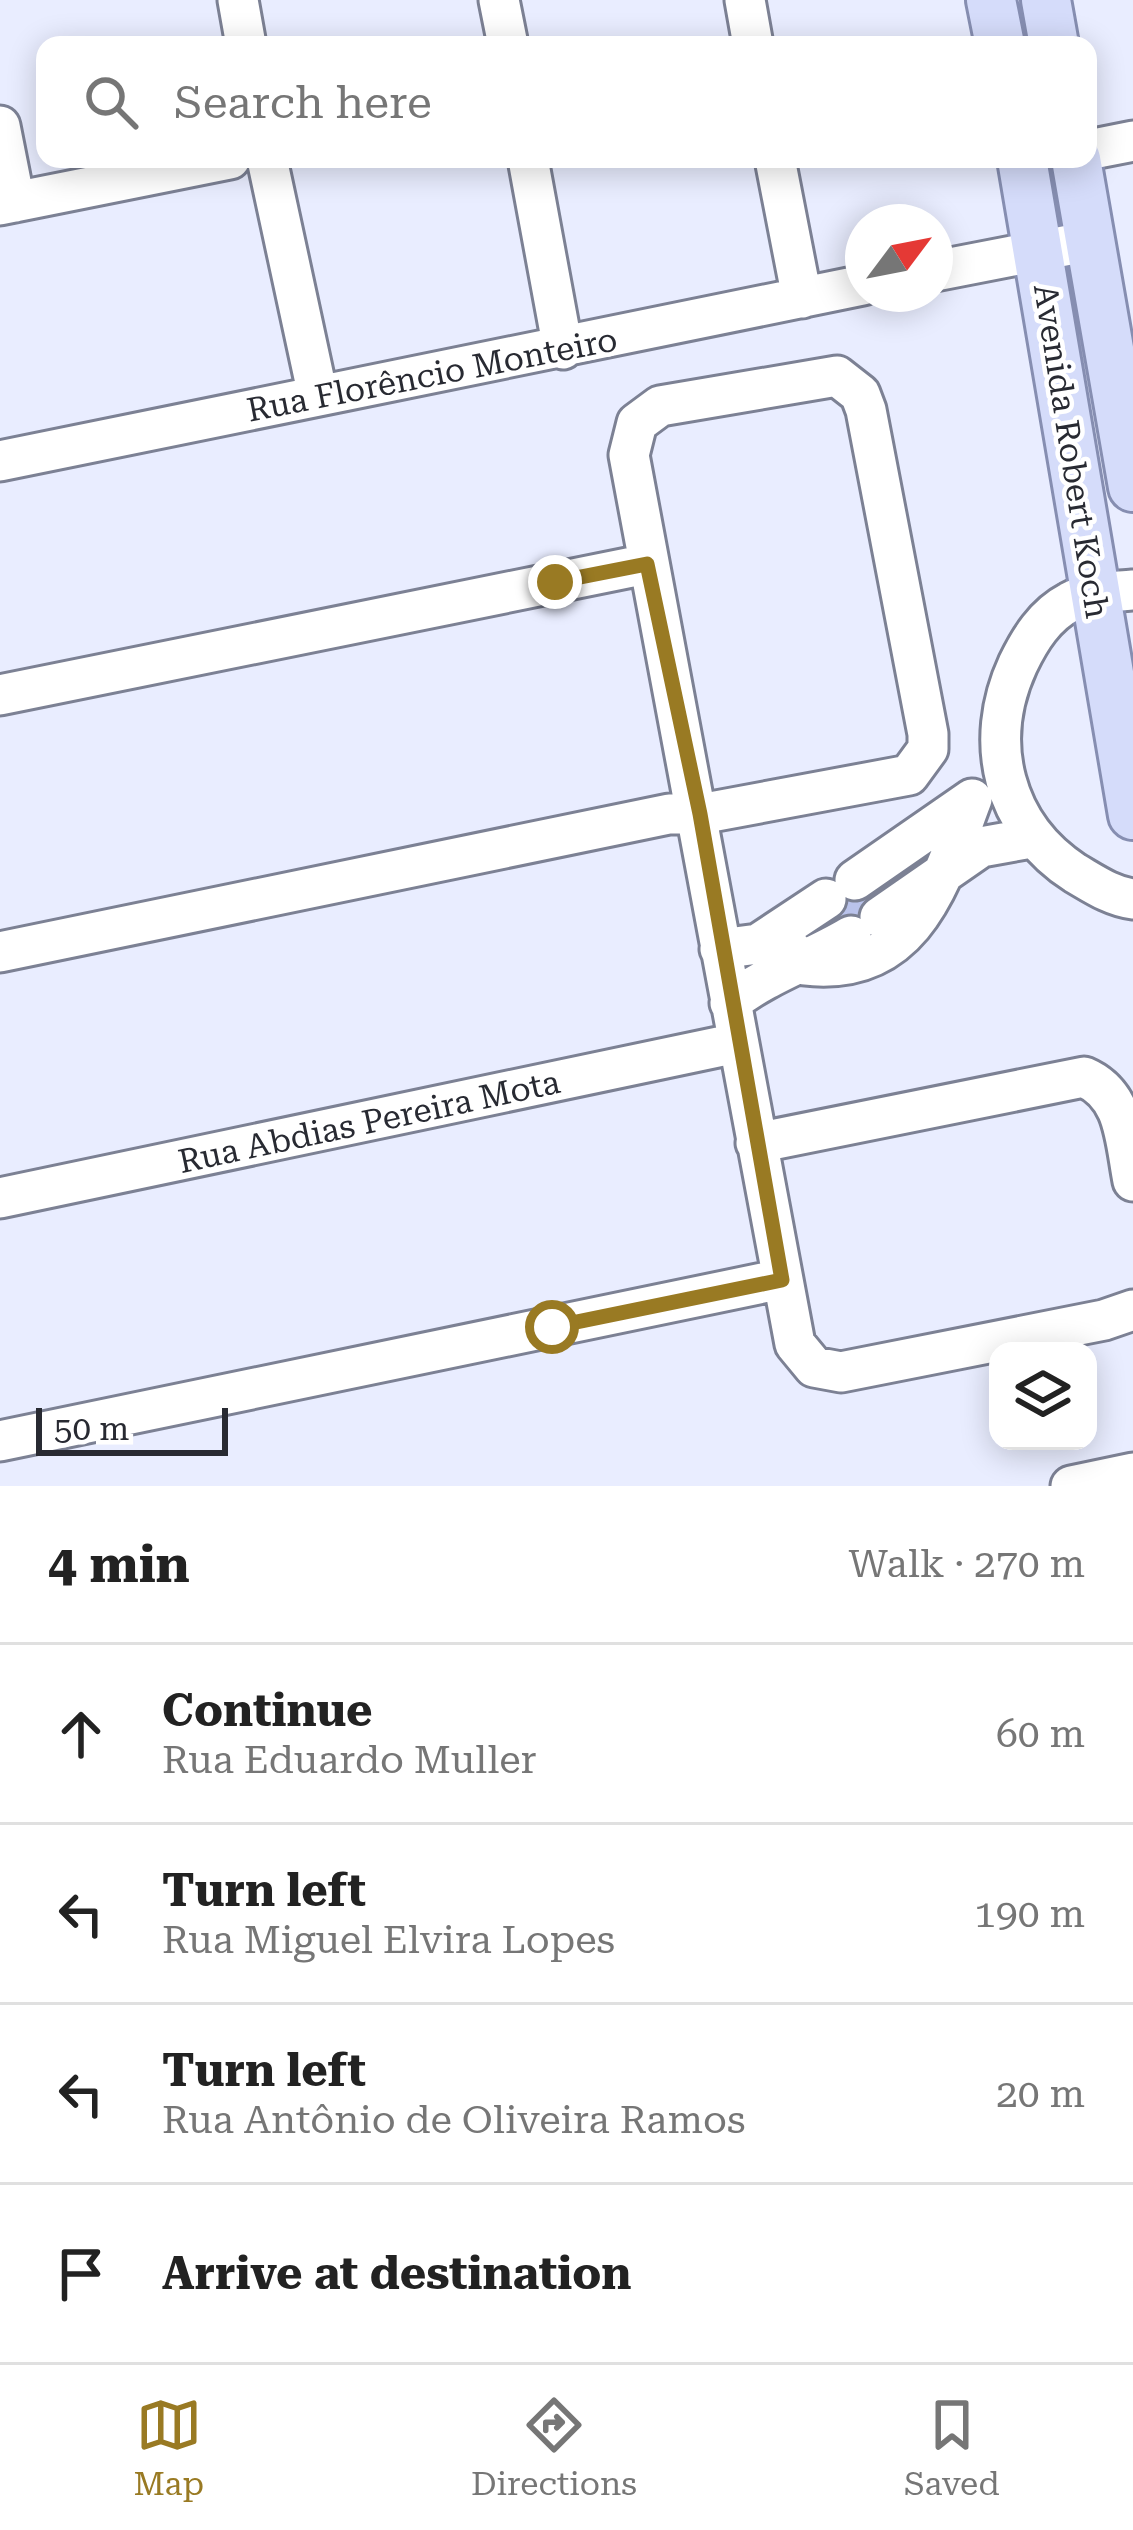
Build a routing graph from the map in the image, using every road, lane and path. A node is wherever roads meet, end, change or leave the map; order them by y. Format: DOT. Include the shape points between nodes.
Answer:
graph roads {
  1 [pos="238,0"];
  2 [pos="499,0"];
  3 [pos="745,0"];
  4 [pos="991,0"];
  5 [pos="1046,0"];
  6 [pos="244,36"];
  7 [pos="506,36"];
  8 [pos="751,36"];
  9 [pos="998,36"];
  10 [pos="1052,36"];
  11 [pos="0,126"];
  12 [pos="1133,141"];
  13 [pos="1097,148"];
  14 [pos="186,168"];
  15 [pos="269,168"];
  16 [pos="530,168"];
  17 [pos="777,168"];
  18 [pos="1024,168"];
  19 [pos="1078,168"];
  20 [pos="8,204"];
  21 [pos="1090,241"];
  22 [pos="1040,249"];
  23 [pos="953,267"];
  24 [pos="845,289"];
  25 [pos="802,298"];
  26 [pos="563,349"];
  27 [pos="318,396"];
  28 [pos="0,461"];
  29 [pos="1133,487"];
  30 [pos="647,564"];
  31 [pos="1114,592"];
  32 [pos="0,695"];
  33 [pos="1000,754"];
  34 [pos="972,799"];
  35 [pos="700,814"];
  36 [pos="1133,815"];
  37 [pos="1031,838"];
  38 [pos="944,873"];
  39 [pos="1133,899"];
  40 [pos="777,932"];
  41 [pos="720,949"];
  42 [pos="0,952"];
  43 [pos="803,965"];
  44 [pos="730,1003"];
  45 [pos="737,1043"];
  46 [pos="756,1143"];
  47 [pos="1133,1181"];
  48 [pos="0,1198"];
  49 [pos="782,1280"];
  50 [pos="1133,1310"];
  51 [pos="0,1441"];
  52 [pos="1133,1473"];
  53 [pos="1071,1486"];
  1 -- 6 [label="street"];
  2 -- 7 [label="street"];
  3 -- 8 [label="street"];
  4 -- 9 [label="main road"];
  5 -- 10 [label="main road"];
  11 -- 20 [label="street"];
  12 -- 13 [label="street"];
  14 -- 20 [label="street"];
  15 -- 27 [label="street"];
  16 -- 26 [label="street"];
  17 -- 25 [label="street"];
  18 -- 22 [label="main road, Avenida Robert Koch"];
  19 -- 21 [label="main road, Avenida Robert Koch"];
  21 -- 22 [label="street"];
  21 -- 29 [label="main road, Avenida Robert Koch"];
  22 -- 23 [label="street"];
  22 -- 31 [label="main road, Avenida Robert Koch"];
  24 -- 25 [label="street, Rua Florêncio Monteiro"];
  25 -- 26 [label="street, Rua Florêncio Monteiro"];
  26 -- 27 [label="street, Rua Florêncio Monteiro"];
  27 -- 28 [label="street, Rua Florêncio Monteiro"];
  30 -- 32 [label="street"];
  30 -- 35 [label="street"];
  30 -- 35 [label="street" via="629,455 637,423 660,406 800,380 837,376 850,383 866,410 928,734 920,766 898,780"];
  31 -- 33 [label="street" via="1072,600 1027,645 1009,684"];
  31 -- 36 [label="main road, Avenida Robert Koch"];
  33 -- 34 [label="street"];
  33 -- 37 [label="street"];
  34 -- 38 [label="street"];
  34 -- 40 [label="street"];
  35 -- 41 [label="street"];
  35 -- 42 [label="street"];
  37 -- 38 [label="street" via="992,842"];
  37 -- 39 [label="street" via="1107,892"];
  38 -- 43 [label="street"];
  38 -- 43 [label="street" via="908,930 869,960 839,969"];
  40 -- 41 [label="street" via="750,948"];
  40 -- 43 [label="street"];
  41 -- 44 [label="street"];
  43 -- 44 [label="street" via="761,980"];
  44 -- 45 [label="street"];
  45 -- 46 [label="street"];
  45 -- 48 [label="street, Rua Abdias Pereira Mota"];
  46 -- 47 [label="street" via="1084,1077 1119,1108"];
  46 -- 49 [label="street"];
  49 -- 50 [label="street" via="795,1344 814,1367 841,1372"];
  49 -- 51 [label="street"];
  52 -- 53 [label="street"];
}
